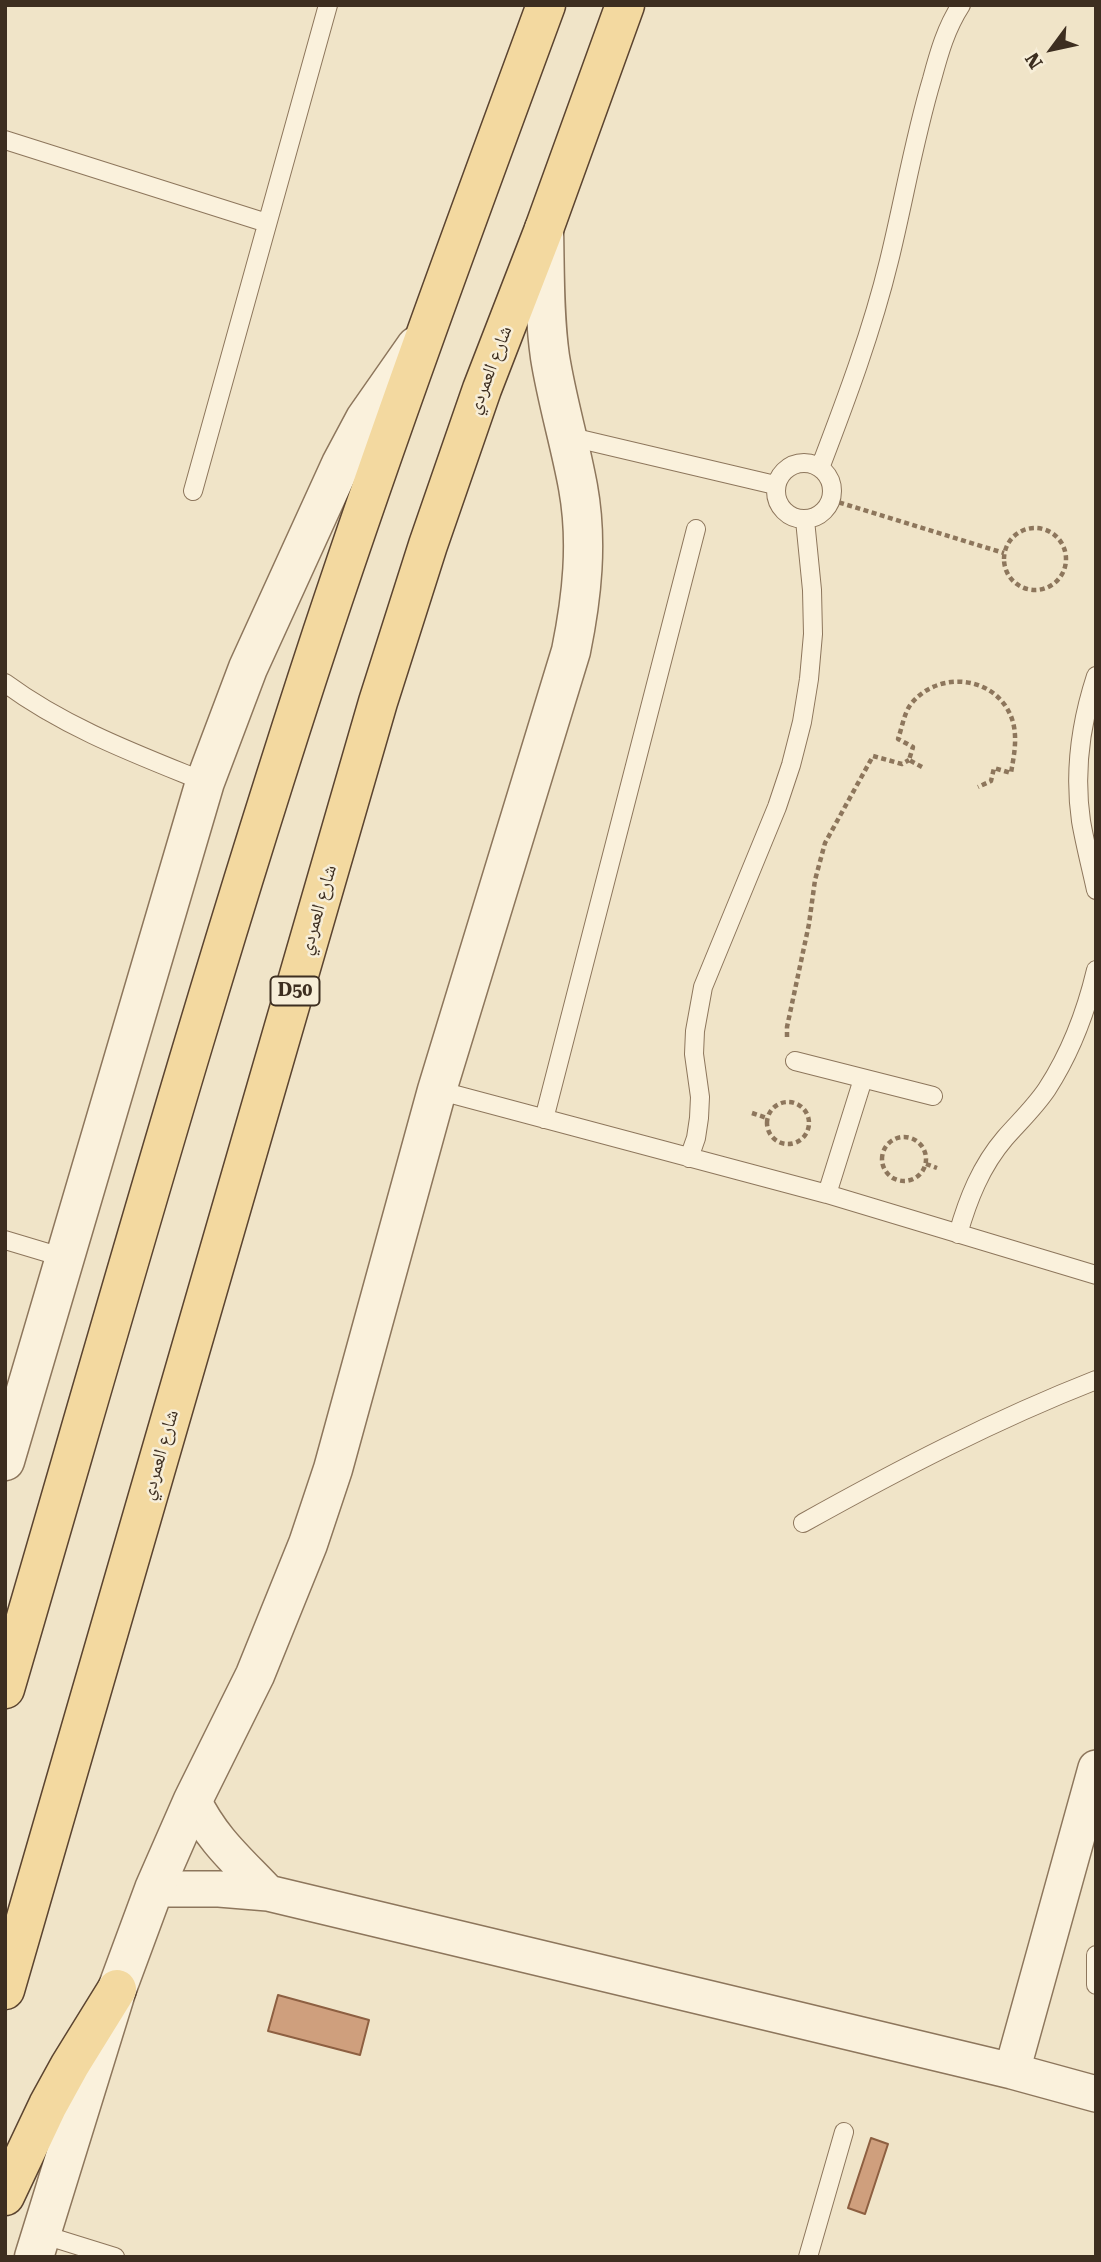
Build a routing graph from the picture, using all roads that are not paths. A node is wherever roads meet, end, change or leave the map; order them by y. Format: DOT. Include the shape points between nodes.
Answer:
graph roads {
  1 [pos="328,5"];
  2 [pos="546,5"];
  3 [pos="625,5"];
  4 [pos="961,5"];
  5 [pos="5,140"];
  6 [pos="267,223"];
  7 [pos="544,229"];
  8 [pos="424,336"];
  9 [pos="567,436"];
  10 [pos="820,468"];
  11 [pos="775,485"];
  12 [pos="192,491"];
  13 [pos="805,520"];
  14 [pos="696,529"];
  15 [pos="1096,676"];
  16 [pos="5,683"];
  17 [pos="205,782"];
  18 [pos="1096,890"];
  19 [pos="1096,970"];
  20 [pos="795,1061"];
  21 [pos="863,1079"];
  22 [pos="437,1090"];
  23 [pos="933,1096"];
  24 [pos="544,1119"];
  25 [pos="689,1158"];
  26 [pos="827,1194"];
  27 [pos="958,1234"];
  28 [pos="5,1240"];
  29 [pos="65,1258"];
  30 [pos="1096,1275"];
  31 [pos="1096,1380"];
  32 [pos="5,1461"];
  33 [pos="803,1523"];
  34 [pos="5,1689"];
  35 [pos="1096,1768"];
  36 [pos="193,1800"];
  37 [pos="154,1889"];
  38 [pos="268,1894"];
  39 [pos="1096,1955"];
  40 [pos="1096,1985"];
  41 [pos="117,1989"];
  42 [pos="5,1990"];
  43 [pos="1012,2071"];
  44 [pos="1096,2094"];
  45 [pos="844,2132"];
  46 [pos="5,2196"];
  47 [pos="38,2245"];
  48 [pos="115,2257"];
  49 [pos="808,2257"];
  1 -- 6 [label="lane"];
  2 -- 8 [label="main road"];
  3 -- 7 [label="main road, شارع العمردي / D50"];
  4 -- 10 [label="lane" via="950,23 919,123 868,332"];
  5 -- 6 [label="lane"];
  6 -- 12 [label="lane"];
  7 -- 9 [label="street" via="550,355"];
  7 -- 42 [label="main road, شارع العمردي / D50" via="482,389 378,702"];
  8 -- 17 [label="street" via="365,419 341,464 248,668"];
  8 -- 34 [label="main road" via="259,830"];
  9 -- 11 [label="lane"];
  9 -- 22 [label="street" via="583,530 579,612"];
  10 -- 11 [label="lane" via="793,464"];
  10 -- 13 [label="lane" via="831,482 831,500 822,514"];
  11 -- 13 [label="lane" via="782,510"];
  13 -- 25 [label="lane" via="813,634 802,722 777,807 703,987 694,1054 699,1118"];
  14 -- 24 [label="lane"];
  15 -- 18 [label="lane" via="1086,708 1079,764 1081,819"];
  16 -- 17 [label="lane" via="84,730"];
  17 -- 29 [label="street"];
  19 -- 27 [label="lane" via="1081,1025 1065,1059 1046,1091 989,1160 965,1208"];
  20 -- 21 [label="lane"];
  21 -- 23 [label="lane"];
  21 -- 26 [label="lane"];
  22 -- 24 [label="lane"];
  22 -- 36 [label="street" via="337,1456 308,1544 256,1675"];
  24 -- 25 [label="lane"];
  25 -- 26 [label="lane"];
  26 -- 27 [label="lane"];
  27 -- 30 [label="lane"];
  28 -- 29 [label="lane"];
  29 -- 32 [label="street"];
  31 -- 33 [label="lane" via="969,1434"];
  35 -- 43 [label="street"];
  36 -- 37 [label="street"];
  36 -- 38 [label="street" via="216,1840"];
  37 -- 38 [label="street"];
  37 -- 41 [label="street"];
  38 -- 43 [label="street"];
  39 -- 40 [label="lane"];
  41 -- 46 [label="main road" via="48,2105"];
  41 -- 47 [label="street"];
  43 -- 44 [label="street"];
  45 -- 49 [label="lane"];
  47 -- 48 [label="lane"];
}
